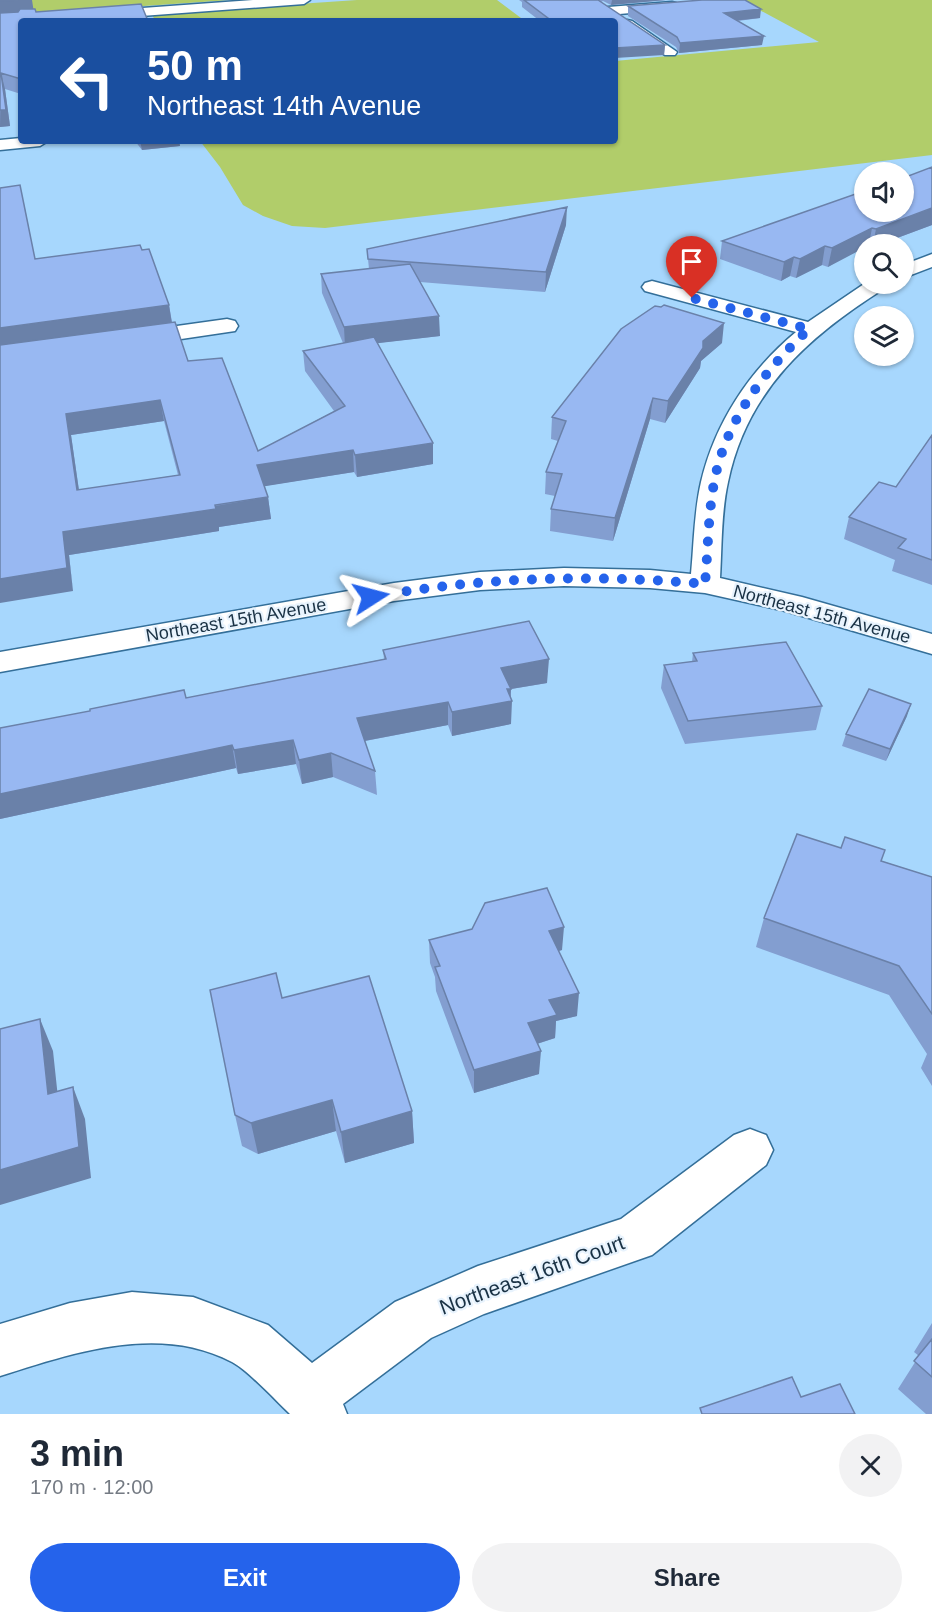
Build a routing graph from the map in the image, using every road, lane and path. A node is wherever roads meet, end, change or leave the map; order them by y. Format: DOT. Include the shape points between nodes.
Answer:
graph roads {
  1 [pos="304,0"];
  2 [pos="689,4"];
  3 [pos="89,16"];
  4 [pos="617,18"];
  5 [pos="618,19"];
  6 [pos="670,52"];
  7 [pos="18,143"];
  8 [pos="0,145"];
  9 [pos="932,260"];
  10 [pos="914,267"];
  11 [pos="652,287"];
  12 [pos="860,294"];
  13 [pos="227,326"];
  14 [pos="809,329"];
  15 [pos="114,342"];
  16 [pos="705,584"];
  17 [pos="932,644"];
  18 [pos="0,662"];
  19 [pos="750,1149"];
  20 [pos="0,1350"];
  21 [pos="315,1405"];
  1 -- 3 [label="street"];
  2 -- 4 [label="street" via="603,9"];
  5 -- 6 [label="street"];
  7 -- 8 [label="street"];
  9 -- 10 [label="street"];
  11 -- 14 [label="street"];
  12 -- 14 [label="street"];
  13 -- 15 [label="street"];
  14 -- 16 [label="street" via="760,382 724,448 714,483"];
  16 -- 17 [label="street, Northeast 15th Avenue" via="791,603"];
  16 -- 18 [label="street, Northeast 15th Avenue" via="564,577 480,581 382,594"];
  19 -- 21 [label="street, Northeast 16th Court" via="635,1238 477,1291 412,1320"];
  20 -- 21 [label="street" via="70,1328 132,1317 193,1322 250,1343"];
}
